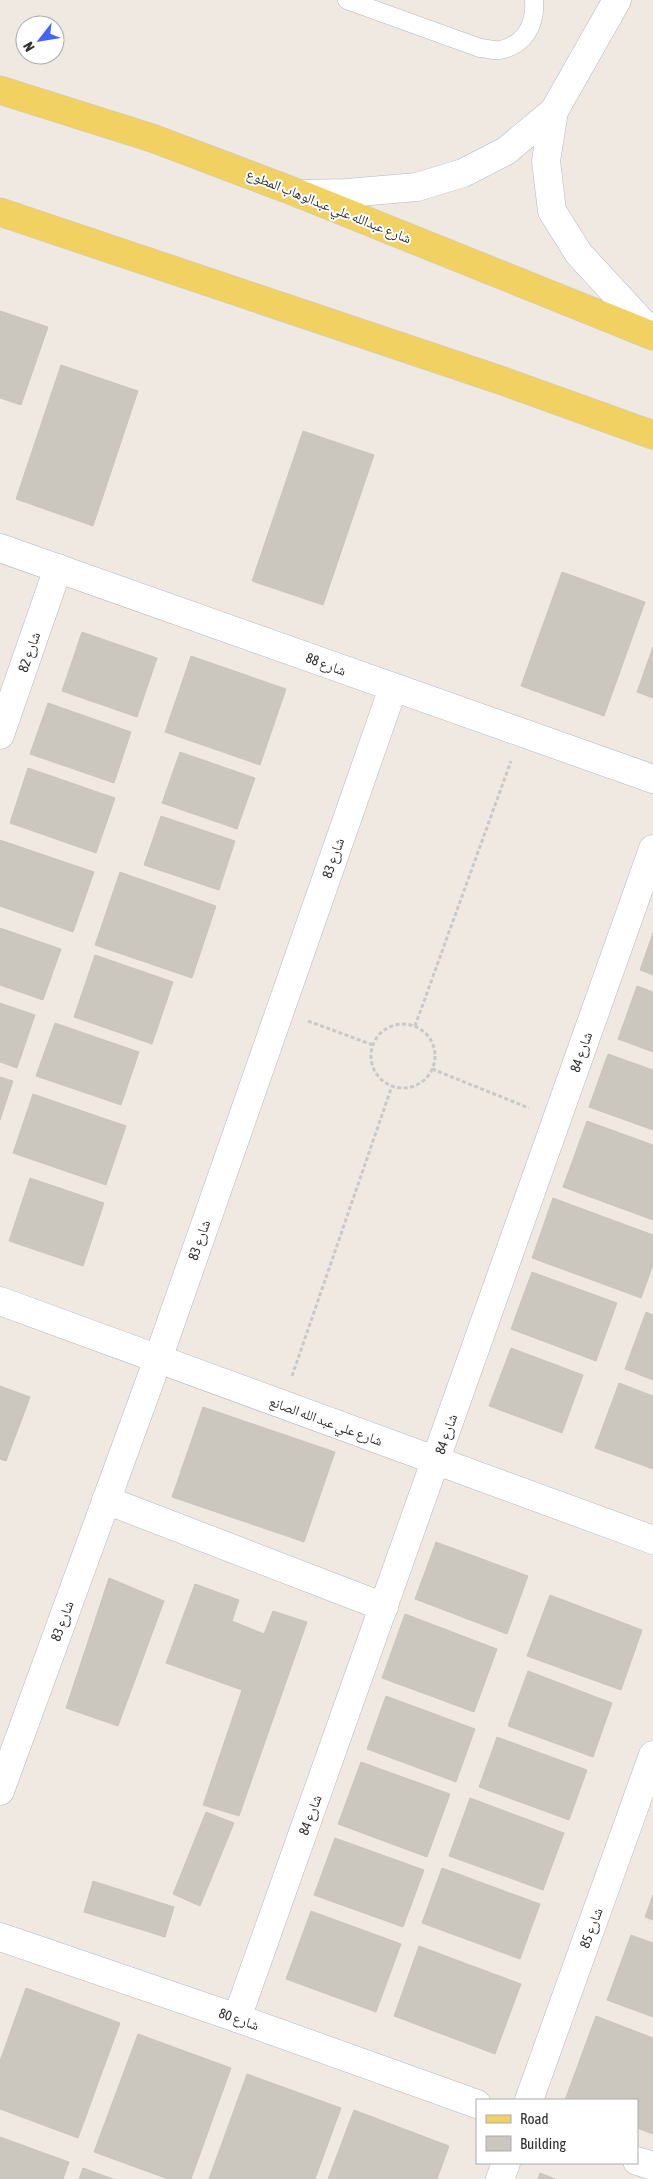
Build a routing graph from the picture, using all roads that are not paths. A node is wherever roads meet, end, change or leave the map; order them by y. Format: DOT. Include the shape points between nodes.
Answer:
graph roads {
  1 [pos="347,0"];
  2 [pos="534,0"];
  3 [pos="617,0"];
  4 [pos="0,90"];
  5 [pos="554,111"];
  6 [pos="300,194"];
  7 [pos="0,212"];
  8 [pos="653,335"];
  9 [pos="653,435"];
  10 [pos="0,548"];
  11 [pos="58,568"];
  12 [pos="393,688"];
  13 [pos="0,735"];
  14 [pos="653,779"];
  15 [pos="653,849"];
  16 [pos="0,1301"];
  17 [pos="158,1359"];
  18 [pos="436,1462"];
  19 [pos="106,1500"];
  20 [pos="653,1540"];
  21 [pos="384,1608"];
  22 [pos="653,1755"];
  23 [pos="0,1791"];
  24 [pos="0,1936"];
  25 [pos="237,2018"];
  26 [pos="529,2099"];
  27 [pos="476,2104"];
  28 [pos="638,2161"];
  29 [pos="506,2164"];
  30 [pos="653,2166"];
  31 [pos="500,2179"];
  1 -- 2 [label="lane" via="480,48 498,50 515,44 528,31 535,14"];
  3 -- 5 [label="street"];
  4 -- 6 [label="main road, شارع عبدالله علي عبدالوهاب المطوع" via="152,138"];
  5 -- 6 [label="street" via="506,151 440,182 394,190"];
  5 -- 8 [label="street" via="546,161 552,212 579,254"];
  6 -- 8 [label="main road, شارع عبدالله علي عبدالوهاب المطوع"];
  7 -- 9 [label="main road" via="503,381"];
  10 -- 11 [label="street, شارع 88"];
  11 -- 12 [label="street, شارع 88"];
  11 -- 13 [label="street, شارع 82"];
  12 -- 14 [label="street, شارع 88"];
  12 -- 17 [label="street, شارع 83"];
  15 -- 18 [label="street, شارع 84"];
  16 -- 17 [label="street, شارع علي عبد الله الصانع"];
  17 -- 18 [label="street, شارع علي عبد الله الصانع"];
  17 -- 19 [label="street, شارع 83"];
  18 -- 20 [label="street, شارع علي عبد الله الصانع"];
  18 -- 21 [label="street, شارع 84"];
  19 -- 21 [label="street"];
  19 -- 23 [label="street, شارع 83"];
  21 -- 25 [label="street, شارع 84"];
  22 -- 26 [label="street, شارع 85"];
  24 -- 25 [label="street, شارع 80"];
  25 -- 27 [label="street, شارع 80"];
  28 -- 30 [label="street"];
  29 -- 31 [label="street"];
}
